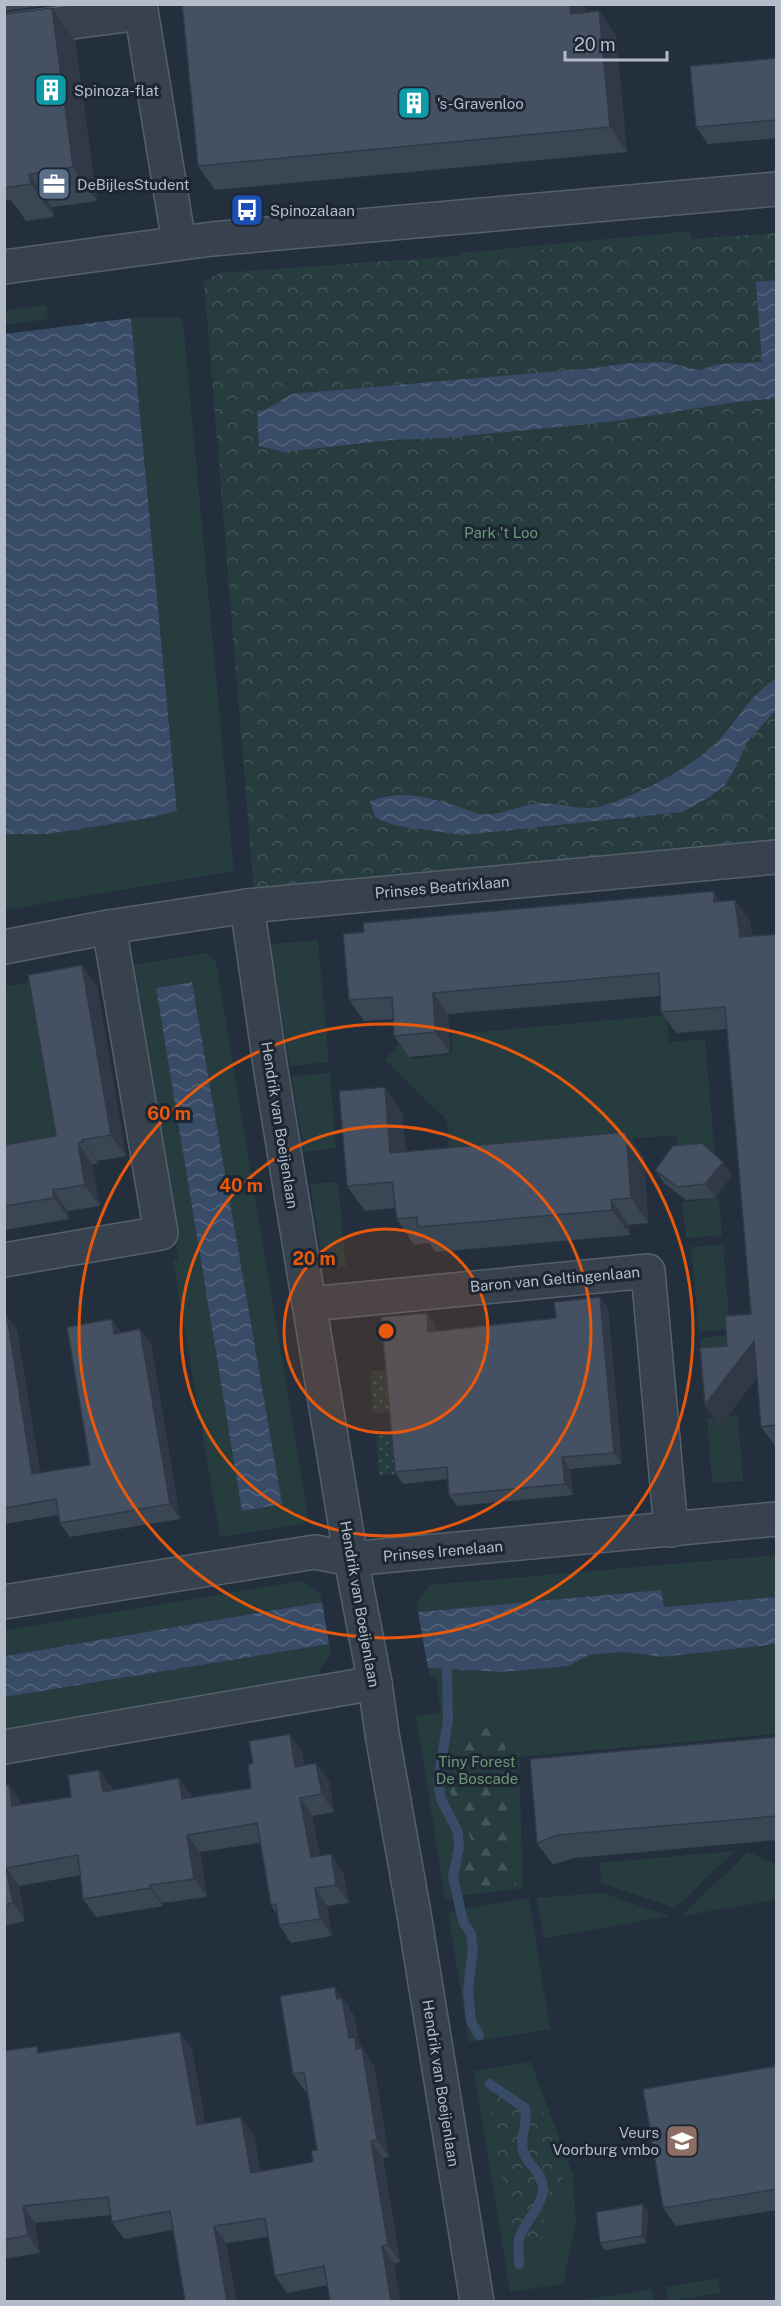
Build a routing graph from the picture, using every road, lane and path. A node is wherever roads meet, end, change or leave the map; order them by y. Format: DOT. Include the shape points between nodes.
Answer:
graph roads {
  1 [pos="141,9"];
  2 [pos="4,31"];
  3 [pos="777,189"];
  4 [pos="179,243"];
  5 [pos="4,267"];
  6 [pos="777,857"];
  7 [pos="247,906"];
  8 [pos="109,927"];
  9 [pos="4,948"];
  10 [pos="4,1260"];
  11 [pos="310,1304"];
  12 [pos="777,1520"];
  13 [pos="671,1530"];
  14 [pos="351,1559"];
  15 [pos="4,1602"];
  16 [pos="375,1683"];
  17 [pos="4,1747"];
  18 [pos="477,2301"];
  1 -- 2 [label="street"];
  1 -- 4 [label="street"];
  3 -- 4 [label="street"];
  4 -- 5 [label="street"];
  6 -- 7 [label="street, Prinses Beatrixlaan"];
  7 -- 8 [label="street, Prinses Beatrixlaan"];
  7 -- 11 [label="street, Hendrik van Boeijenlaan"];
  8 -- 9 [label="street, Prinses Beatrixlaan"];
  8 -- 10 [label="street" via="161,1233"];
  11 -- 13 [label="street, Baron van Geltingenlaan" via="648,1271"];
  11 -- 14 [label="street, Hendrik van Boeijenlaan"];
  12 -- 13 [label="street, Prinses Irenelaan"];
  13 -- 14 [label="street, Prinses Irenelaan"];
  14 -- 15 [label="street, Prinses Irenelaan" via="315,1552"];
  14 -- 16 [label="street, Hendrik van Boeijenlaan"];
  16 -- 17 [label="street"];
  16 -- 18 [label="street, Hendrik van Boeijenlaan"];
}
